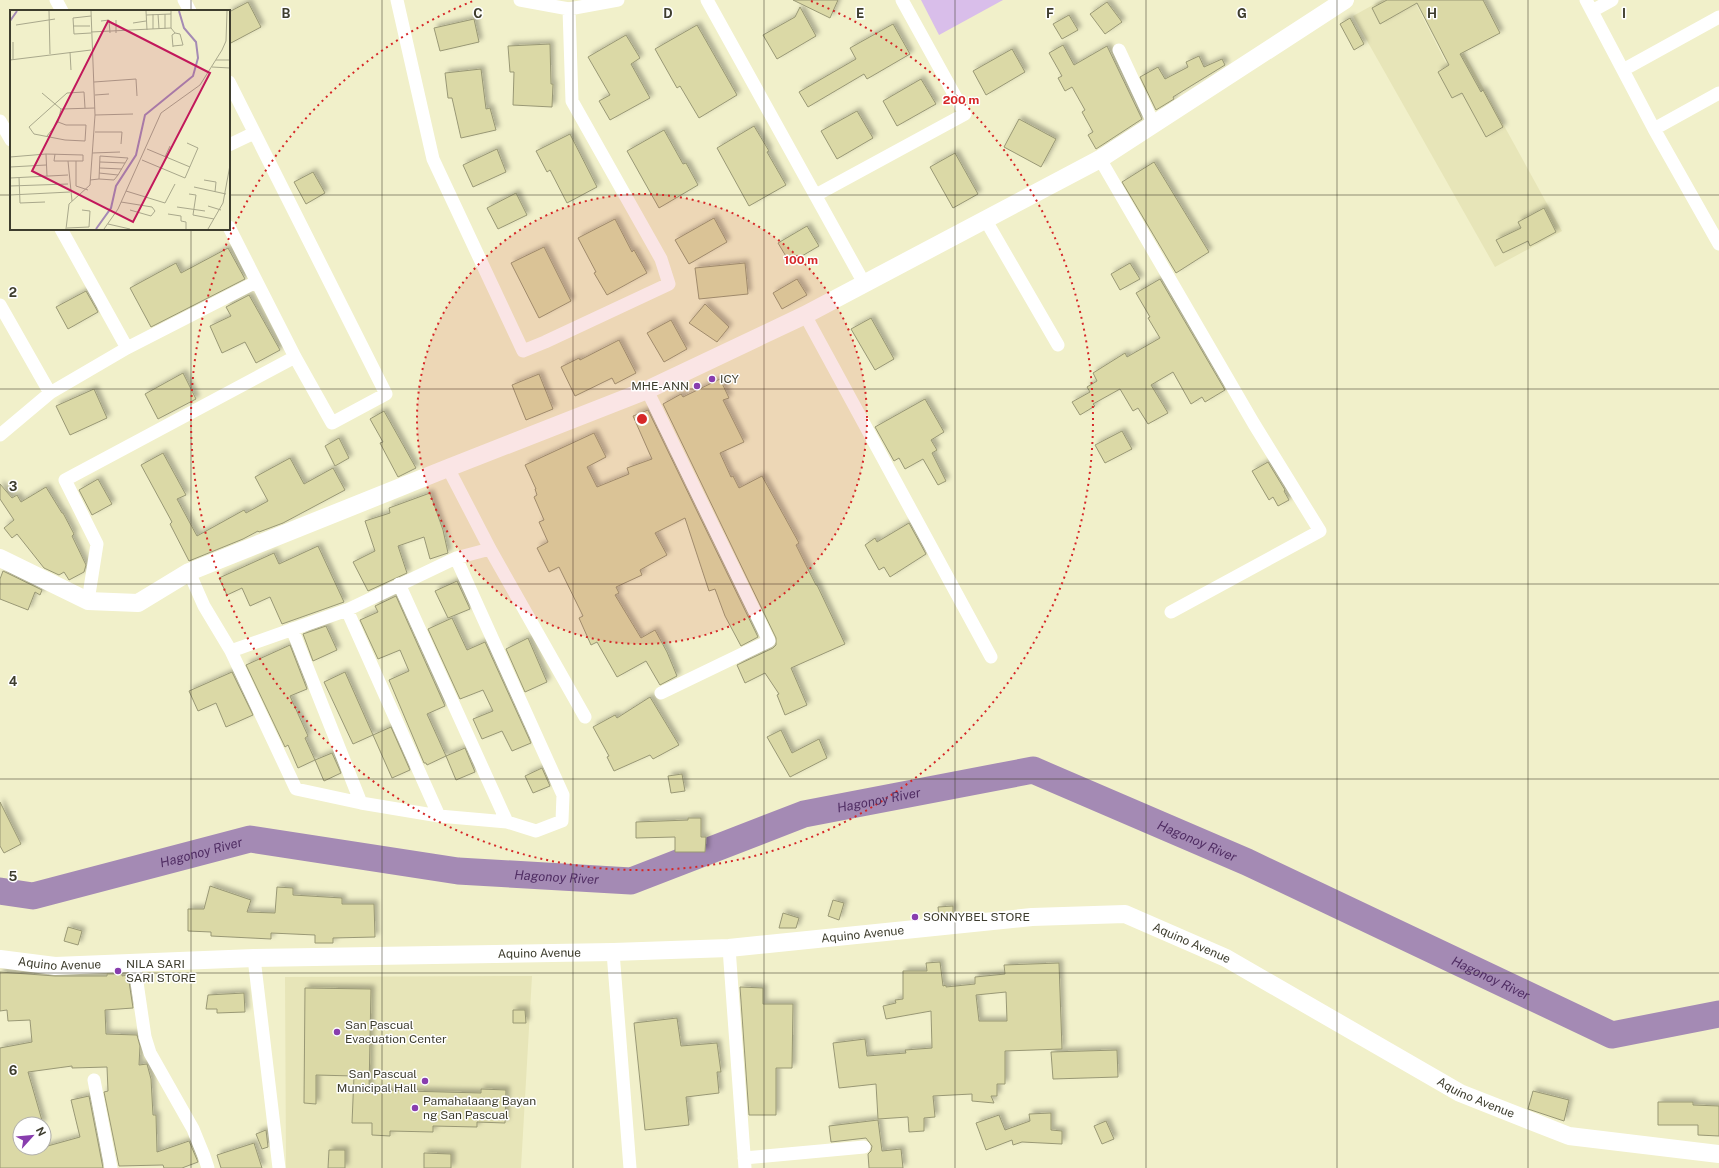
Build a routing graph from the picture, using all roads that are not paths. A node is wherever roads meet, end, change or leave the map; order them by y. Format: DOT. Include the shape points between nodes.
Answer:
graph roads {
  1 [pos="56,0"];
  2 [pos="184,0"];
  3 [pos="397,0"];
  4 [pos="520,0"];
  5 [pos="618,0"];
  6 [pos="707,0"];
  7 [pos="902,0"];
  8 [pos="1345,0"];
  9 [pos="1612,0"];
  10 [pos="1589,5"];
  11 [pos="569,9"];
  12 [pos="61,10"];
  13 [pos="189,10"];
  14 [pos="1719,17"];
  15 [pos="1119,50"];
  16 [pos="1622,70"];
  17 [pos="230,84"];
  18 [pos="1719,93"];
  19 [pos="0,121"];
  20 [pos="1154,124"];
  21 [pos="1654,129"];
  22 [pos="254,133"];
  23 [pos="10,138"];
  24 [pos="230,145"];
  25 [pos="1100,159"];
  26 [pos="816,195"];
  27 [pos="985,220"];
  28 [pos="230,229"];
  29 [pos="62,230"];
  30 [pos="1719,244"];
  31 [pos="256,282"];
  32 [pos="864,283"];
  33 [pos="0,305"];
  34 [pos="805,315"];
  35 [pos="1058,345"];
  36 [pos="127,348"];
  37 [pos="295,357"];
  38 [pos="647,390"];
  39 [pos="50,393"];
  40 [pos="0,435"];
  41 [pos="448,468"];
  42 [pos="490,549"];
  43 [pos="0,558"];
  44 [pos="456,558"];
  45 [pos="189,572"];
  46 [pos="399,584"];
  47 [pos="88,601"];
  48 [pos="347,610"];
  49 [pos="1171,612"];
  50 [pos="292,629"];
  51 [pos="231,651"];
  52 [pos="992,657"];
  53 [pos="661,694"];
  54 [pos="585,717"];
  55 [pos="361,802"];
  56 [pos="439,816"];
  57 [pos="507,822"];
  58 [pos="729,948"];
  59 [pos="613,952"];
  60 [pos="254,958"];
  61 [pos="0,959"];
  62 [pos="134,962"];
  63 [pos="94,1080"];
  64 [pos="864,1147"];
  65 [pos="1719,1154"];
  66 [pos="744,1163"];
  67 [pos="111,1168"];
  68 [pos="208,1168"];
  69 [pos="279,1168"];
  70 [pos="630,1168"];
  1 -- 12 [label="street"];
  2 -- 13 [label="street"];
  3 -- 11 [label="street" via="432,159 523,351 669,284 660,259 572,101"];
  4 -- 11 [label="street"];
  5 -- 11 [label="street"];
  6 -- 26 [label="street"];
  7 -- 26 [label="street" via="965,114"];
  8 -- 20 [label="main road"];
  9 -- 10 [label="street"];
  10 -- 16 [label="street"];
  14 -- 16 [label="street"];
  15 -- 20 [label="street"];
  16 -- 21 [label="street"];
  17 -- 22 [label="street"];
  18 -- 21 [label="street"];
  19 -- 23 [label="street"];
  20 -- 25 [label="main road"];
  21 -- 30 [label="street"];
  22 -- 24 [label="street"];
  22 -- 37 [label="street" via="386,394 332,423"];
  25 -- 27 [label="main road"];
  25 -- 49 [label="street" via="1254,424 1320,531"];
  26 -- 32 [label="street"];
  27 -- 32 [label="main road"];
  27 -- 35 [label="street"];
  28 -- 31 [label="street"];
  29 -- 36 [label="street"];
  31 -- 36 [label="street"];
  31 -- 37 [label="street"];
  32 -- 34 [label="main road"];
  33 -- 39 [label="street"];
  34 -- 38 [label="main road"];
  34 -- 52 [label="street"];
  36 -- 39 [label="street"];
  37 -- 47 [label="street" via="65,480 97,544"];
  38 -- 41 [label="main road"];
  38 -- 53 [label="street" via="770,641"];
  39 -- 40 [label="street"];
  41 -- 42 [label="street"];
  41 -- 45 [label="main road"];
  42 -- 44 [label="street"];
  42 -- 54 [label="street"];
  43 -- 47 [label="main road"];
  44 -- 46 [label="street"];
  44 -- 57 [label="street" via="563,795 562,821 536,831"];
  45 -- 47 [label="main road" via="138,603"];
  45 -- 51 [label="street" via="204,606"];
  46 -- 48 [label="street"];
  46 -- 57 [label="street"];
  48 -- 50 [label="street"];
  48 -- 56 [label="street"];
  50 -- 51 [label="street"];
  50 -- 55 [label="street"];
  51 -- 55 [label="street" via="296,790"];
  55 -- 56 [label="street"];
  56 -- 57 [label="street"];
  58 -- 59 [label="main road, Aquino Avenue"];
  58 -- 65 [label="main road, Aquino Avenue" via="1032,917 1125,914 1226,958 1460,1093 1569,1136"];
  58 -- 66 [label="street"];
  59 -- 60 [label="main road, Aquino Avenue"];
  59 -- 70 [label="street"];
  60 -- 62 [label="main road, Aquino Avenue"];
  60 -- 69 [label="street"];
  61 -- 62 [label="main road, Aquino Avenue" via="55,966"];
  62 -- 68 [label="street" via="145,1037 150,1053 194,1129"];
  63 -- 67 [label="street"];
  64 -- 66 [label="street"];
}
